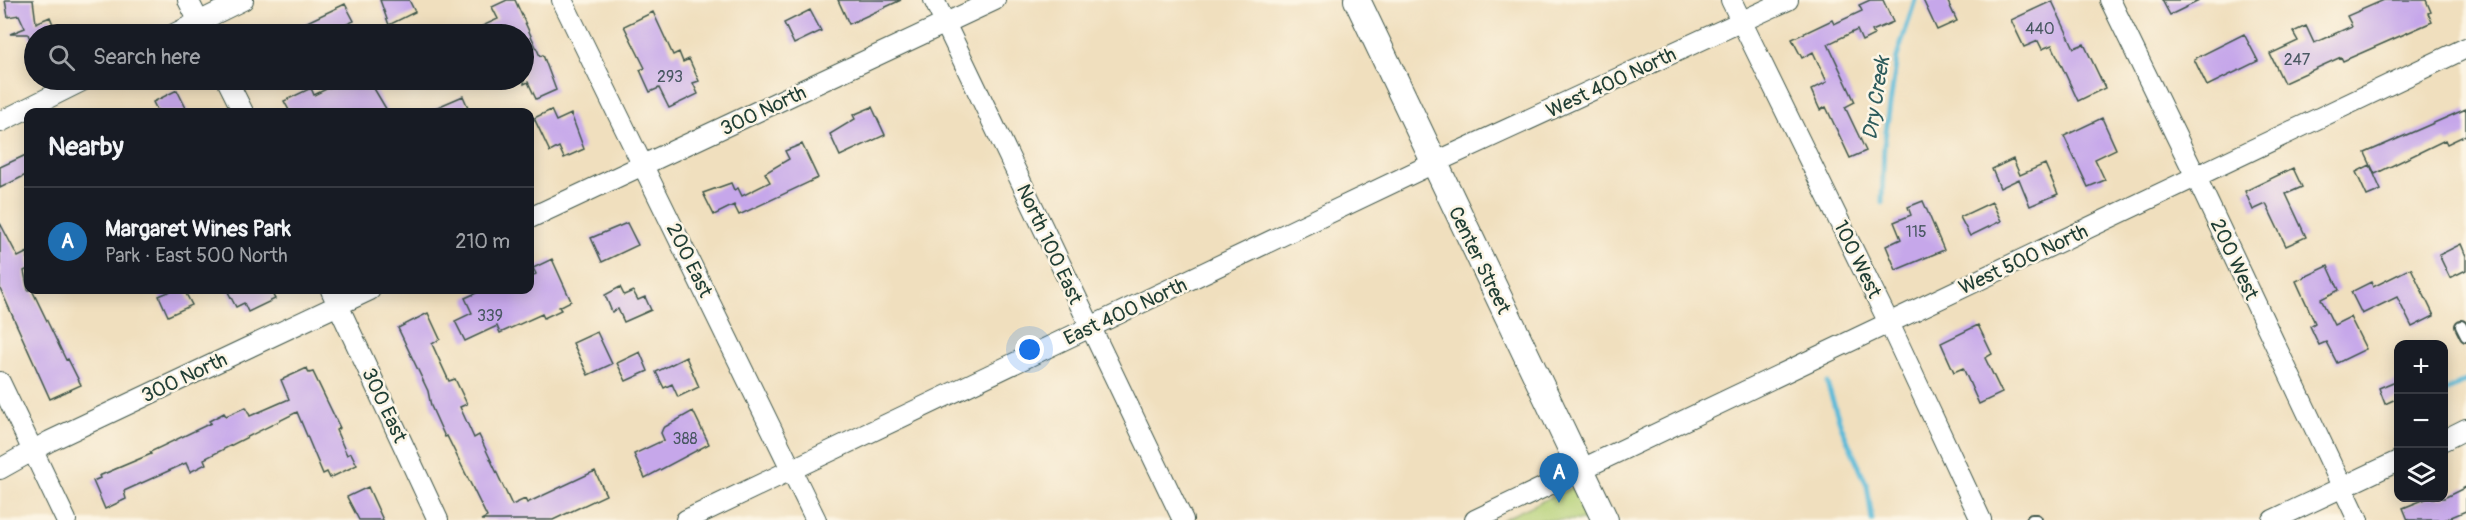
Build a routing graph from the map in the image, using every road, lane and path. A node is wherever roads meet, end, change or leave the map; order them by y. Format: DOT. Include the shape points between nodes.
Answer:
graph roads {
  1 [pos="188,0"];
  2 [pos="243,0"];
  3 [pos="562,0"];
  4 [pos="934,0"];
  5 [pos="995,0"];
  6 [pos="1357,0"];
  7 [pos="1731,0"];
  8 [pos="1788,0"];
  9 [pos="2110,0"];
  10 [pos="1742,22"];
  11 [pos="200,24"];
  12 [pos="208,24"];
  13 [pos="946,24"];
  14 [pos="2466,48"];
  15 [pos="64,90"];
  16 [pos="232,90"];
  17 [pos="28,108"];
  18 [pos="241,108"];
  19 [pos="24,110"];
  20 [pos="0,122"];
  21 [pos="1434,163"];
  22 [pos="645,166"];
  23 [pos="2196,177"];
  24 [pos="534,216"];
  25 [pos="350,294"];
  26 [pos="335,297"];
  27 [pos="1889,323"];
  28 [pos="1090,328"];
  29 [pos="0,382"];
  30 [pos="2466,429"];
  31 [pos="2448,438"];
  32 [pos="33,451"];
  33 [pos="2394,463"];
  34 [pos="0,468"];
  35 [pos="791,469"];
  36 [pos="1581,471"];
  37 [pos="2342,487"];
  38 [pos="66,520"];
  39 [pos="438,520"];
  40 [pos="686,520"];
  41 [pos="816,520"];
  42 [pos="1183,520"];
  43 [pos="1475,520"];
  44 [pos="1605,520"];
  45 [pos="1981,520"];
  46 [pos="2273,520"];
  47 [pos="2358,520"];
  1 -- 11 [label="street"];
  2 -- 12 [label="street"];
  3 -- 22 [label="street, 200 East"];
  4 -- 13 [label="street, North 100 East"];
  5 -- 13 [label="street, 300 North"];
  6 -- 21 [label="street, Center Street"];
  7 -- 10 [label="street, 100 West"];
  8 -- 10 [label="street, West 400 North"];
  9 -- 23 [label="street, 200 West"];
  10 -- 21 [label="street, West 400 North"];
  10 -- 27 [label="street, 100 West"];
  13 -- 22 [label="street, 300 North"];
  13 -- 28 [label="street, North 100 East"];
  14 -- 23 [label="street, West 500 North"];
  15 -- 17 [label="street"];
  16 -- 18 [label="street"];
  19 -- 20 [label="street"];
  21 -- 28 [label="street, East 400 North"];
  21 -- 36 [label="street, Center Street"];
  22 -- 24 [label="street, 300 North"];
  22 -- 35 [label="street, 200 East"];
  23 -- 27 [label="street, West 500 North"];
  23 -- 37 [label="street, 200 West"];
  25 -- 26 [label="street, 300 North"];
  26 -- 32 [label="street, 300 North"];
  26 -- 39 [label="street, 300 East"];
  27 -- 36 [label="street, West 500 North"];
  27 -- 45 [label="street, 100 West"];
  28 -- 35 [label="street, East 400 North"];
  28 -- 42 [label="street, North 100 East"];
  29 -- 32 [label="street"];
  30 -- 31 [label="street"];
  32 -- 34 [label="street, 300 North"];
  32 -- 38 [label="street"];
  33 -- 37 [label="street"];
  35 -- 40 [label="street, East 400 North"];
  35 -- 41 [label="street, 200 East"];
  36 -- 43 [label="street, West 500 North"];
  36 -- 44 [label="street, Center Street"];
  37 -- 46 [label="street"];
  37 -- 47 [label="street, 200 West"];
}
